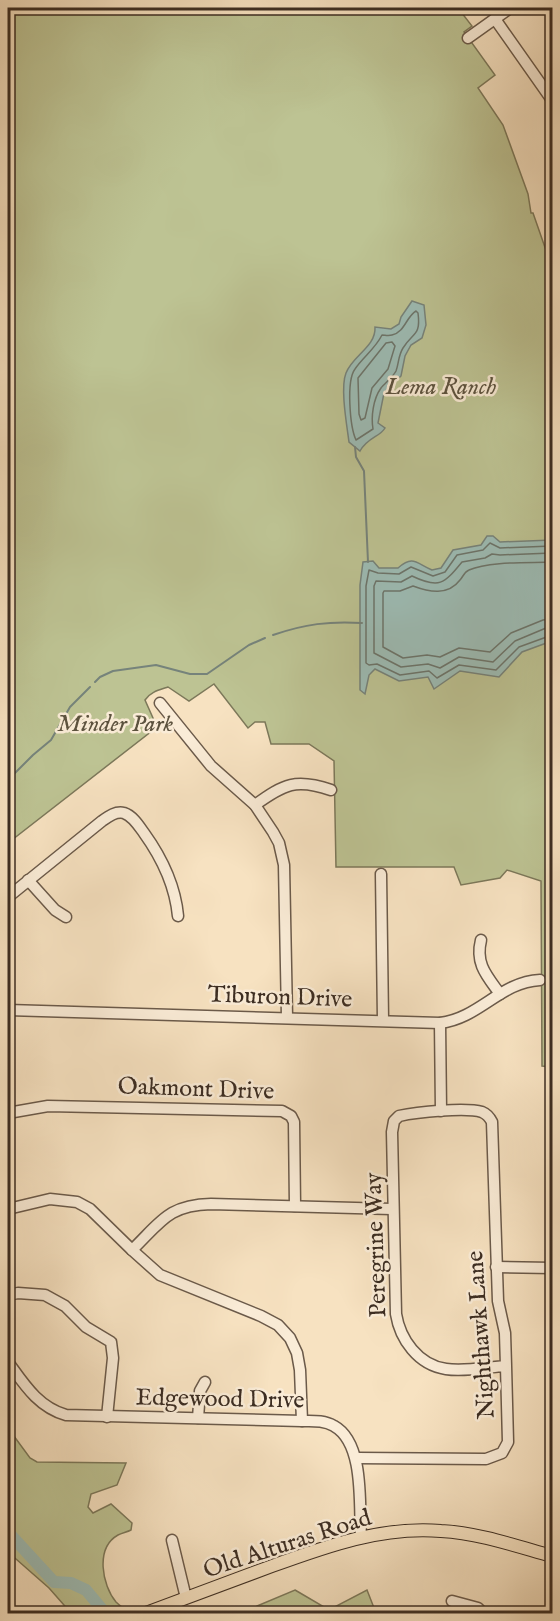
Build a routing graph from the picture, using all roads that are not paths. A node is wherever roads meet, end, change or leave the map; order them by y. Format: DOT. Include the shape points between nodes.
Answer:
graph roads {
  1 [pos="510,8"];
  2 [pos="495,19"];
  3 [pos="468,38"];
  4 [pos="551,94"];
  5 [pos="160,703"];
  6 [pos="331,790"];
  7 [pos="255,805"];
  8 [pos="381,874"];
  9 [pos="28,880"];
  10 [pos="8,897"];
  11 [pos="178,916"];
  12 [pos="66,917"];
  13 [pos="481,940"];
  14 [pos="540,980"];
  15 [pos="500,994"];
  16 [pos="8,1010"];
  17 [pos="287,1017"];
  18 [pos="383,1020"];
  19 [pos="440,1023"];
  20 [pos="441,1111"];
  21 [pos="8,1113"];
  22 [pos="295,1206"];
  23 [pos="8,1209"];
  24 [pos="393,1209"];
  25 [pos="132,1251"];
  26 [pos="496,1267"];
  27 [pos="552,1268"];
  28 [pos="8,1295"];
  29 [pos="8,1362"];
  30 [pos="506,1366"];
  31 [pos="205,1382"];
  32 [pos="107,1417"];
  33 [pos="198,1418"];
  34 [pos="302,1421"];
  35 [pos="357,1458"];
  36 [pos="361,1537"];
  37 [pos="172,1540"];
  38 [pos="552,1556"];
  39 [pos="186,1598"];
  40 [pos="452,1601"];
  41 [pos="143,1614"];
  42 [pos="484,1614"];
  1 -- 2 [label="street"];
  2 -- 3 [label="street"];
  2 -- 4 [label="street"];
  5 -- 7 [label="street" via="211,766"];
  6 -- 7 [label="street" via="299,783 278,790"];
  7 -- 17 [label="street" via="273,832 284,866"];
  8 -- 18 [label="street"];
  9 -- 10 [label="street"];
  9 -- 11 [label="street" via="102,821 123,813 134,820 163,863 174,890"];
  9 -- 12 [label="street"];
  13 -- 15 [label="street" via="479,961"];
  14 -- 15 [label="street, Tiburon Drive" via="521,982"];
  15 -- 19 [label="street, Tiburon Drive" via="467,1016"];
  16 -- 17 [label="street, Tiburon Drive"];
  17 -- 18 [label="street, Tiburon Drive"];
  18 -- 19 [label="street, Tiburon Drive"];
  19 -- 20 [label="street"];
  20 -- 24 [label="street, Peregrine Way" via="402,1115 394,1121"];
  20 -- 26 [label="street, Nighthawk Lane" via="482,1112 492,1122"];
  21 -- 22 [label="street, Oakmont Drive" via="48,1106 282,1111 294,1122"];
  22 -- 24 [label="street"];
  22 -- 25 [label="street" via="187,1206 170,1213"];
  23 -- 25 [label="street" via="50,1199 77,1202 90,1209"];
  24 -- 30 [label="street, Peregrine Way" via="396,1314 404,1340 417,1355 444,1369"];
  25 -- 34 [label="street" via="166,1279 268,1319 286,1333 299,1364"];
  26 -- 27 [label="street"];
  26 -- 30 [label="street, Nighthawk Lane"];
  28 -- 32 [label="street" via="45,1295 111,1342"];
  29 -- 32 [label="street, Edgewood Drive" via="38,1401 54,1411"];
  30 -- 35 [label="street, Nighthawk Lane" via="508,1442 498,1456"];
  31 -- 33 [label="street" via="200,1391"];
  32 -- 33 [label="street, Edgewood Drive"];
  33 -- 34 [label="street, Edgewood Drive"];
  34 -- 35 [label="street, Edgewood Drive" via="324,1422 341,1430"];
  35 -- 36 [label="street, Edgewood Drive"];
  36 -- 38 [label="main road, Old Alturas Road" via="440,1530 484,1537"];
  36 -- 39 [label="main road, Old Alturas Road"];
  37 -- 39 [label="street"];
  39 -- 41 [label="main road, Old Alturas Road"];
  40 -- 42 [label="street" via="478,1608"];
}
